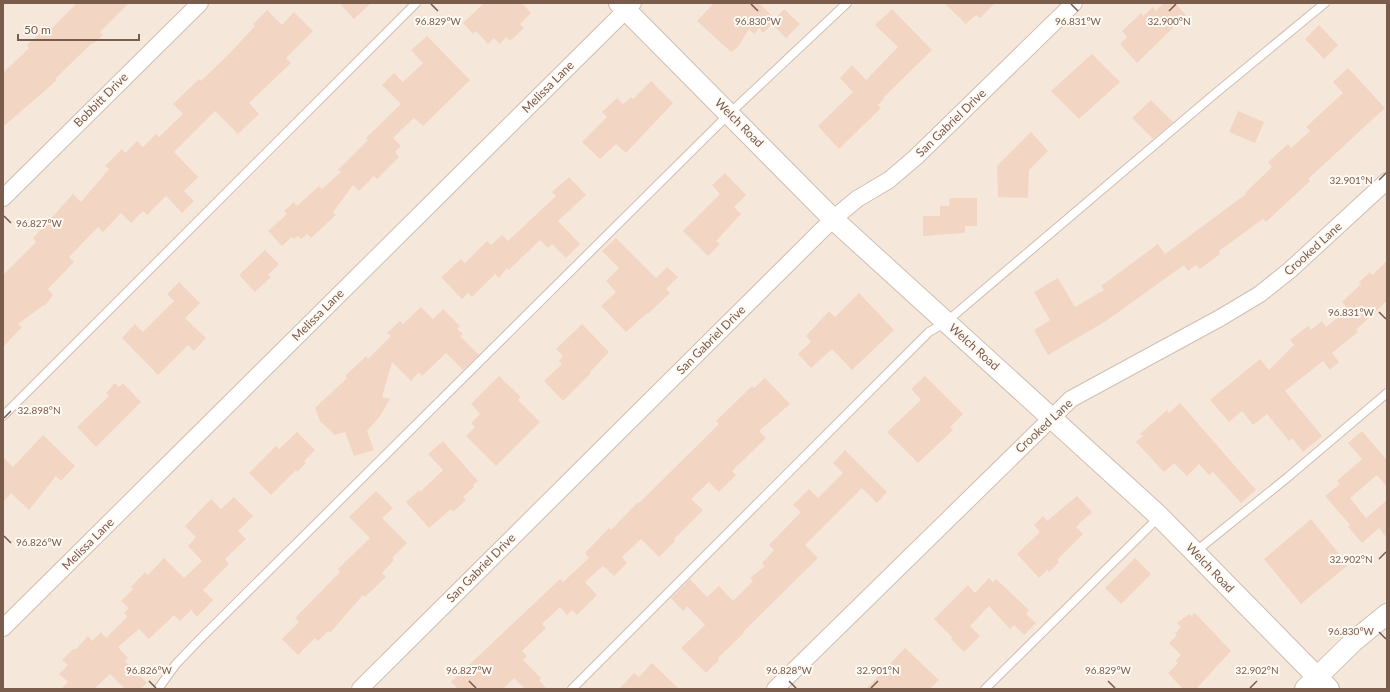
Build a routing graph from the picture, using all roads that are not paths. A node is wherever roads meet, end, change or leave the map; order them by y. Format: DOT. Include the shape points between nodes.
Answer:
graph roads {
  1 [pos="200,3"];
  2 [pos="416,3"];
  3 [pos="847,3"];
  4 [pos="1074,3"];
  5 [pos="1326,3"];
  6 [pos="626,5"];
  7 [pos="729,114"];
  8 [pos="1387,181"];
  9 [pos="3,198"];
  10 [pos="834,219"];
  11 [pos="946,322"];
  12 [pos="1387,393"];
  13 [pos="3,416"];
  14 [pos="1052,417"];
  15 [pos="1159,516"];
  16 [pos="1195,552"];
  17 [pos="1387,614"];
  18 [pos="3,628"];
  19 [pos="1317,685"];
  20 [pos="158,689"];
  21 [pos="360,689"];
  22 [pos="572,689"];
  23 [pos="775,689"];
  24 [pos="985,689"];
  1 -- 9 [label="street, Bobbitt Drive"];
  2 -- 13 [label="lane"];
  3 -- 7 [label="lane"];
  4 -- 10 [label="street, San Gabriel Drive" via="916,157 889,180 857,200"];
  5 -- 11 [label="lane"];
  6 -- 7 [label="street, Welch Road"];
  6 -- 18 [label="street, Melissa Lane"];
  7 -- 10 [label="street, Welch Road"];
  7 -- 20 [label="lane" via="200,639 176,664"];
  8 -- 14 [label="street, Crooked Lane" via="1290,270 1260,294 1071,399"];
  10 -- 11 [label="street, Welch Road"];
  10 -- 21 [label="street, San Gabriel Drive"];
  11 -- 14 [label="street, Welch Road"];
  11 -- 22 [label="lane" via="929,332"];
  12 -- 16 [label="lane"];
  14 -- 15 [label="street, Welch Road"];
  14 -- 23 [label="street, Crooked Lane"];
  15 -- 16 [label="street, Welch Road"];
  15 -- 24 [label="lane"];
  16 -- 19 [label="street, Welch Road"];
  17 -- 19 [label="street" via="1354,641"];
}
